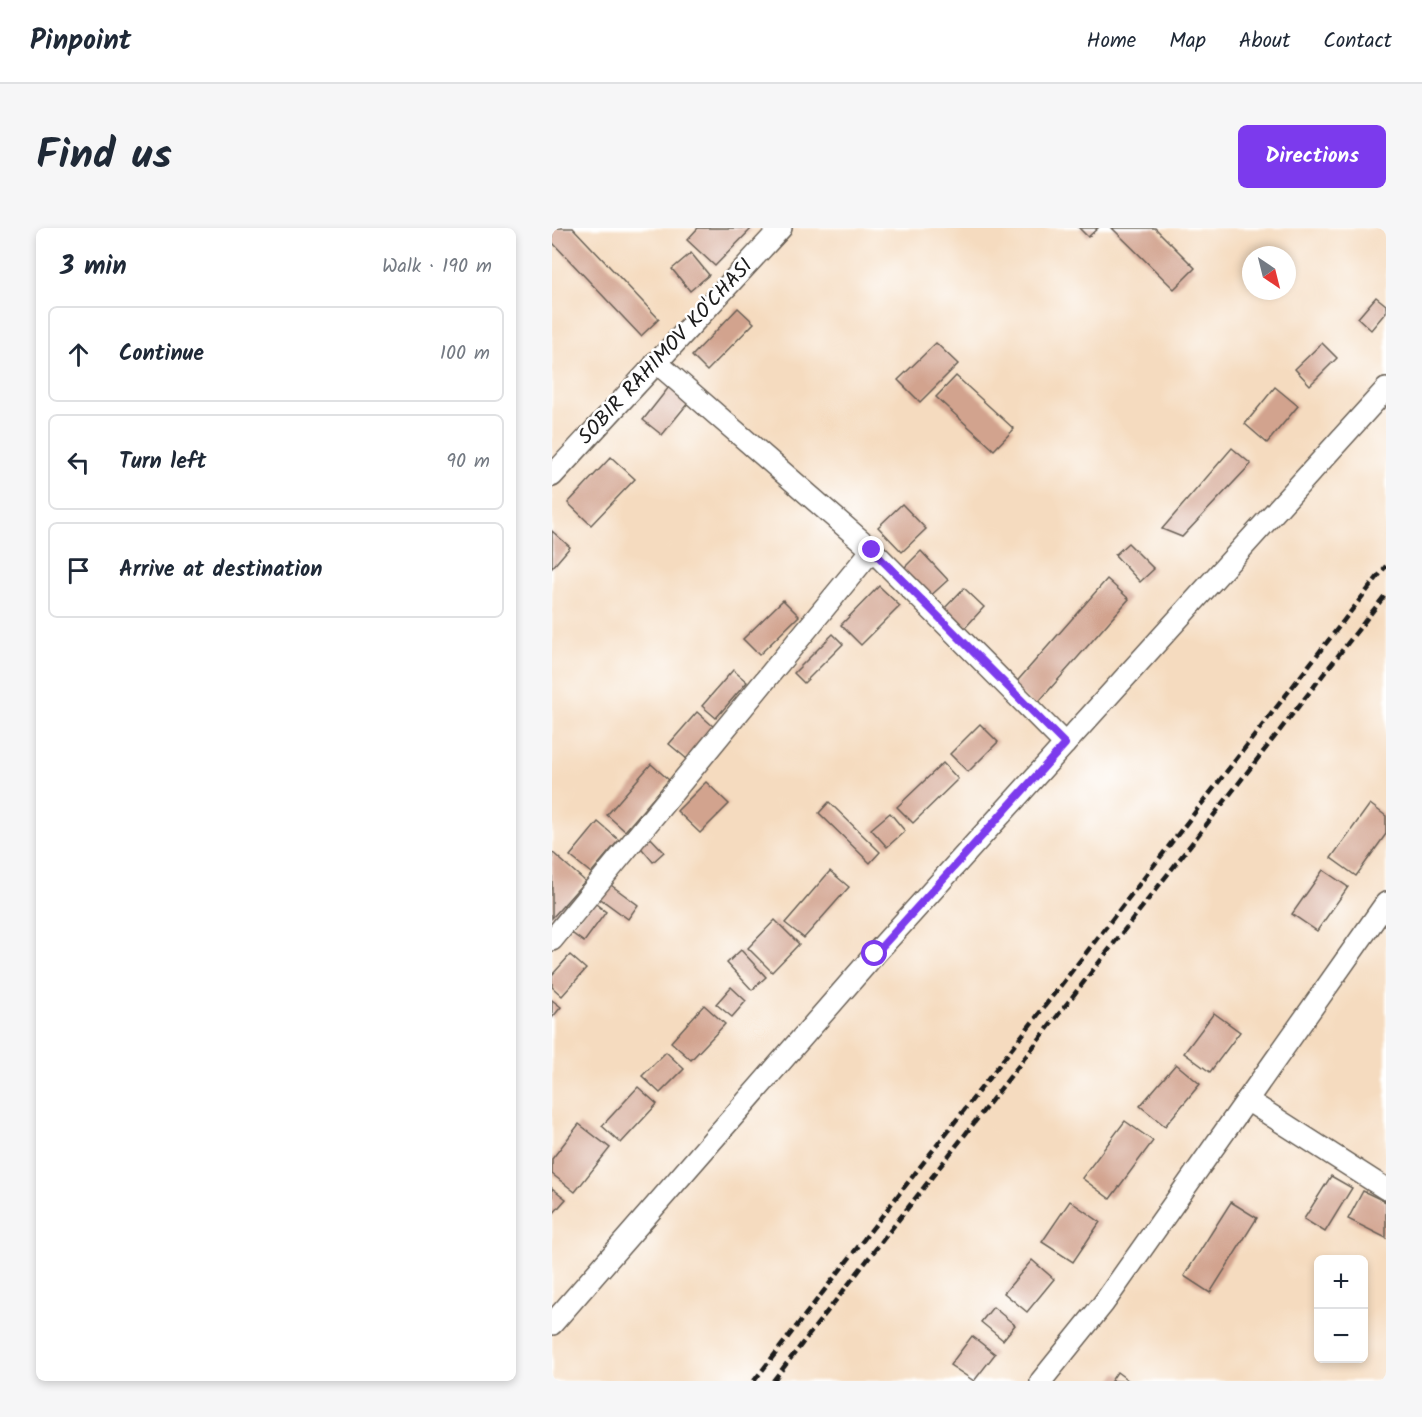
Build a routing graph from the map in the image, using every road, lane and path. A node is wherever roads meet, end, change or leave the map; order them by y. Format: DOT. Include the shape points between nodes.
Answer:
graph roads {
  1 [pos="781,228"];
  2 [pos="656,362"];
  3 [pos="1386,389"];
  4 [pos="552,476"];
  5 [pos="872,550"];
  6 [pos="1065,744"];
  7 [pos="1386,903"];
  8 [pos="552,940"];
  9 [pos="1247,1100"];
  10 [pos="1386,1188"];
  11 [pos="552,1324"];
  12 [pos="1041,1381"];
  1 -- 2 [label="street, SOBIR RAHIMOV KO'CHASI"];
  2 -- 4 [label="street, SOBIR RAHIMOV KO'CHASI"];
  2 -- 5 [label="street"];
  3 -- 6 [label="street"];
  5 -- 6 [label="street"];
  5 -- 8 [label="street"];
  6 -- 11 [label="street" via="875,954"];
  7 -- 9 [label="street"];
  9 -- 10 [label="street"];
  9 -- 12 [label="street" via="1102,1304"];
}
